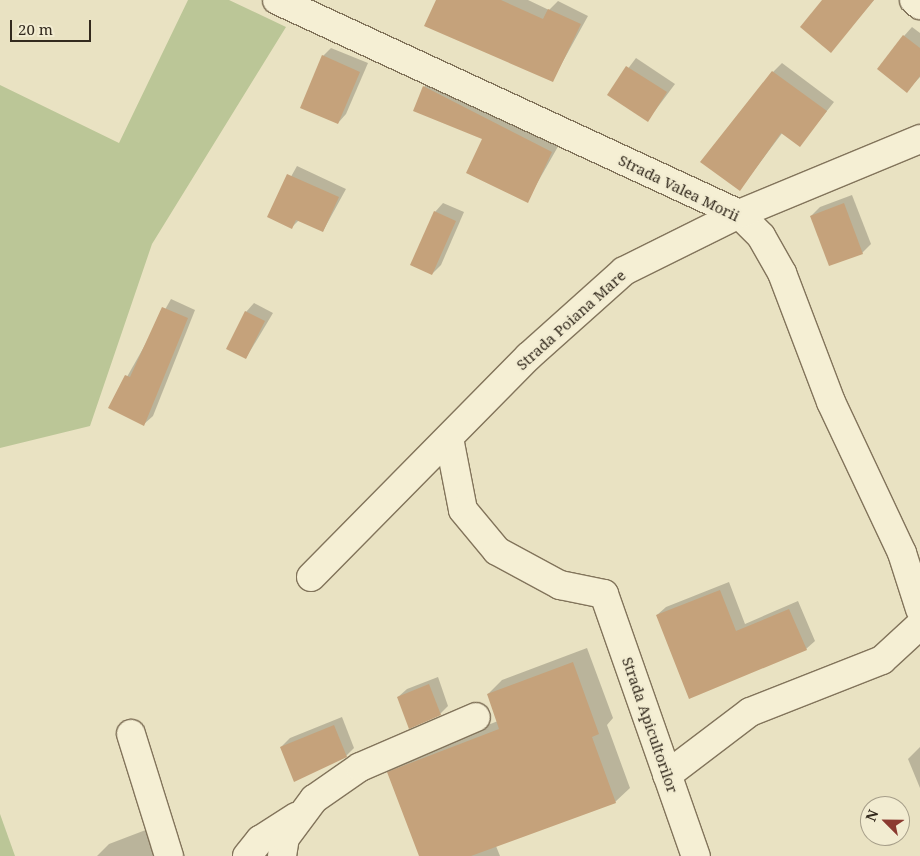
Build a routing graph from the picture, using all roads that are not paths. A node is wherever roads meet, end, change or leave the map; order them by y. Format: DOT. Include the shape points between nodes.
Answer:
graph roads {
  1 [pos="277,0"];
  2 [pos="914,0"];
  3 [pos="920,5"];
  4 [pos="920,139"];
  5 [pos="739,214"];
  6 [pos="449,438"];
  7 [pos="311,578"];
  8 [pos="920,609"];
  9 [pos="920,625"];
  10 [pos="476,717"];
  11 [pos="131,734"];
  12 [pos="668,775"];
  13 [pos="297,816"];
  14 [pos="169,856"];
  15 [pos="247,856"];
  16 [pos="282,856"];
  17 [pos="696,856"];
  1 -- 5 [label="street, Strada Valea Morii"];
  2 -- 3 [label="street"];
  4 -- 5 [label="street, Strada Poiana Mare"];
  5 -- 6 [label="street, Strada Poiana Mare" via="624,271 529,356"];
  5 -- 8 [label="street, Strada Valea Morii" via="761,236 782,273 831,402 902,553"];
  6 -- 7 [label="street, Strada Poiana Mare"];
  6 -- 12 [label="street, Strada Apicultorilor" via="463,510 497,551 560,585 604,594"];
  9 -- 12 [label="street" via="882,660 750,712"];
  10 -- 13 [label="street" via="360,767"];
  11 -- 14 [label="street"];
  12 -- 17 [label="street, Strada Apicultorilor"];
  13 -- 15 [label="street" via="260,840"];
  13 -- 16 [label="street" via="285,838"];
}
